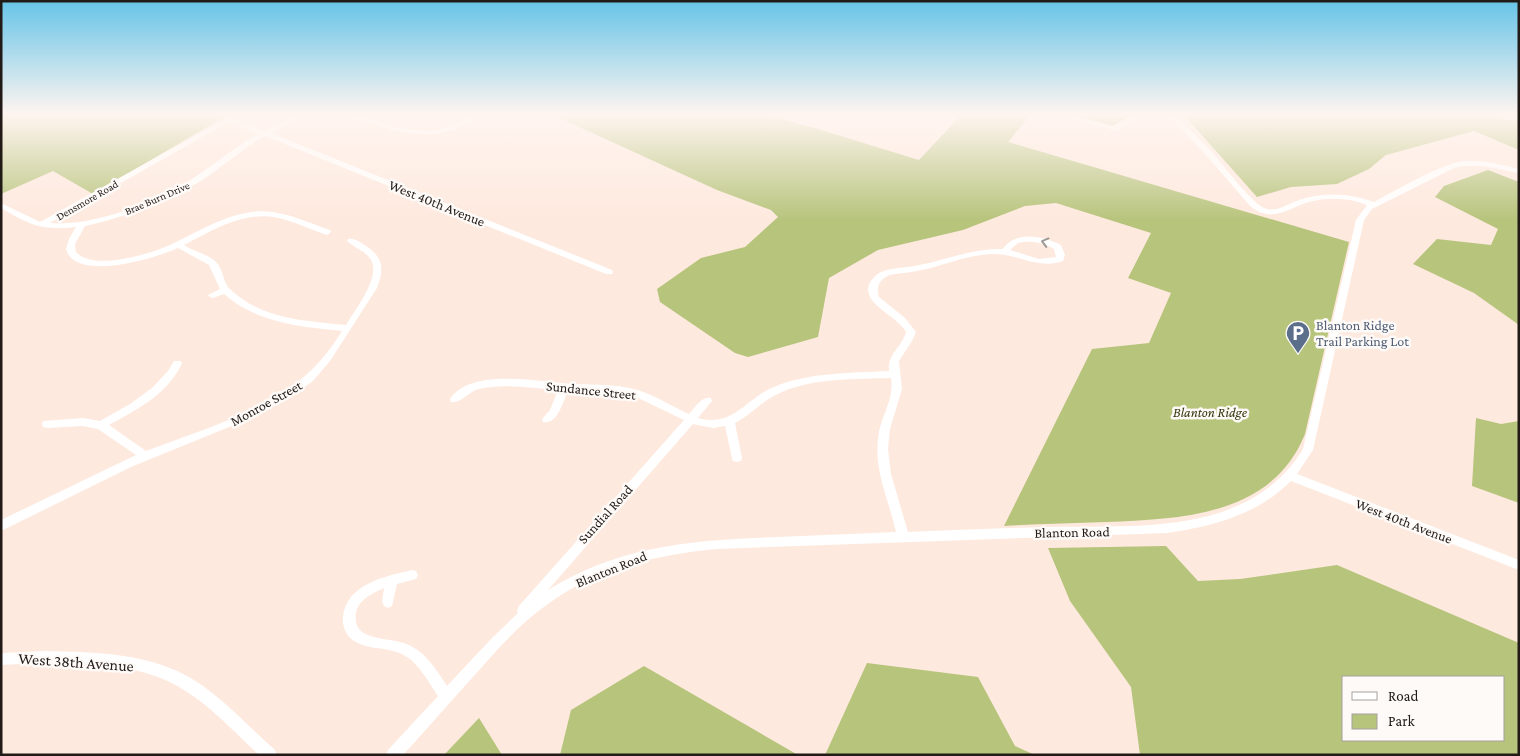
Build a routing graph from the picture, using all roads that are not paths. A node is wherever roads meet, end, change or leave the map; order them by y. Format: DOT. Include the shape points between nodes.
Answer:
graph roads {
  1 [pos="176,149"];
  2 [pos="238,149"];
  3 [pos="303,149"];
  4 [pos="1205,149"];
  5 [pos="1519,171"];
  6 [pos="1373,204"];
  7 [pos="1,205"];
  8 [pos="82,224"];
  9 [pos="41,225"];
  10 [pos="327,232"];
  11 [pos="350,241"];
  12 [pos="179,245"];
  13 [pos="1005,252"];
  14 [pos="609,272"];
  15 [pos="225,290"];
  16 [pos="213,296"];
  17 [pos="347,328"];
  18 [pos="177,364"];
  19 [pos="895,374"];
  20 [pos="564,387"];
  21 [pos="455,400"];
  22 [pos="707,401"];
  23 [pos="547,419"];
  24 [pos="690,419"];
  25 [pos="729,421"];
  26 [pos="47,424"];
  27 [pos="101,425"];
  28 [pos="145,456"];
  29 [pos="737,458"];
  30 [pos="1290,476"];
  31 [pos="1,526"];
  32 [pos="903,537"];
  33 [pos="1519,565"];
  34 [pos="412,575"];
  35 [pos="390,581"];
  36 [pos="388,602"];
  37 [pos="507,630"];
  38 [pos="1,659"];
  39 [pos="446,696"];
  40 [pos="270,755"];
  41 [pos="393,755"];
  1 -- 9 [label="street, Densmore Road"];
  2 -- 8 [label="street, Brae Burn Drive" via="181,188 122,213"];
  3 -- 14 [label="street, West 40th Avenue"];
  4 -- 6 [label="street" via="1252,204 1261,210 1276,212 1304,200 1329,197"];
  5 -- 6 [label="street" via="1490,164 1457,164"];
  6 -- 30 [label="street, Blanton Road" via="1364,211 1354,241 1312,439"];
  7 -- 9 [label="street"];
  8 -- 9 [label="street, Brae Burn Drive"];
  8 -- 12 [label="street" via="70,244 70,252 89,263 131,260"];
  10 -- 12 [label="street" via="285,216 264,213 226,221"];
  11 -- 17 [label="street, Monroe Street" via="372,253 378,264 378,276"];
  12 -- 15 [label="street" via="212,263"];
  13 -- 13 [label="street, one-way" via="1047,262 1060,259 1061,255 1058,247 1036,240 1011,243"];
  13 -- 19 [label="street" via="975,253 886,273 878,278 872,289 876,301 904,320 911,332 906,346 895,357"];
  15 -- 16 [label="street"];
  15 -- 17 [label="street" via="272,319"];
  17 -- 28 [label="street, Monroe Street" via="309,379 285,395 223,426"];
  18 -- 27 [label="street" via="174,372 155,392"];
  19 -- 25 [label="street, Sundance Street" via="823,380 779,389"];
  19 -- 32 [label="street" via="897,384 885,420 882,457"];
  20 -- 21 [label="street, Sundance Street" via="491,383 468,389"];
  20 -- 23 [label="street" via="554,412"];
  20 -- 24 [label="street, Sundance Street" via="634,392"];
  22 -- 24 [label="street, Sundial Road"];
  24 -- 25 [label="street, Sundance Street" via="712,424"];
  24 -- 37 [label="street, Sundial Road"];
  25 -- 29 [label="street"];
  26 -- 27 [label="street" via="83,422"];
  27 -- 28 [label="street"];
  28 -- 31 [label="street, Monroe Street"];
  30 -- 32 [label="street, Blanton Road" via="1270,494 1242,510 1186,525 1118,532"];
  30 -- 33 [label="street, West 40th Avenue"];
  32 -- 37 [label="street, Blanton Road" via="681,546 653,552 563,588"];
  34 -- 35 [label="street"];
  35 -- 36 [label="street"];
  35 -- 39 [label="street" via="367,590 358,598 350,613 352,632 369,642 393,645 413,654"];
  37 -- 39 [label="street, Blanton Road"];
  38 -- 40 [label="street, West 38th Avenue" via="72,658 120,662 170,675 189,685"];
  39 -- 41 [label="street, Blanton Road"];
}
